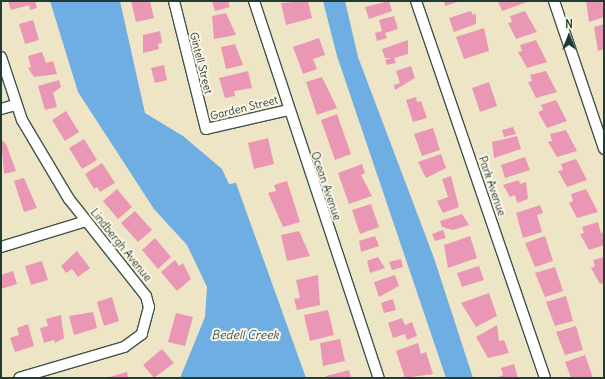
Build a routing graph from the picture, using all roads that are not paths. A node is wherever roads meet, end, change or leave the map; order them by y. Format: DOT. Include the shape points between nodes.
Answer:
graph roads {
  1 [pos="174,1"];
  2 [pos="254,1"];
  3 [pos="416,1"];
  4 [pos="554,1"];
  5 [pos="1,58"];
  6 [pos="16,105"];
  7 [pos="1,110"];
  8 [pos="288,110"];
  9 [pos="206,129"];
  10 [pos="604,149"];
  11 [pos="86,221"];
  12 [pos="1,247"];
  13 [pos="19,378"];
  14 [pos="379,378"];
  15 [pos="545,378"];
  1 -- 9 [label="street, Gintell Street"];
  2 -- 8 [label="street, Ocean Avenue"];
  3 -- 15 [label="street, Park Avenue"];
  4 -- 10 [label="street"];
  5 -- 6 [label="street, Lindbergh Avenue"];
  6 -- 7 [label="street"];
  6 -- 11 [label="street, Lindbergh Avenue" via="68,199"];
  8 -- 9 [label="street, Garden Street"];
  8 -- 14 [label="street, Ocean Avenue"];
  11 -- 12 [label="street"];
  11 -- 13 [label="street, Lindbergh Avenue" via="146,296 148,321 137,338 124,347"];
}
